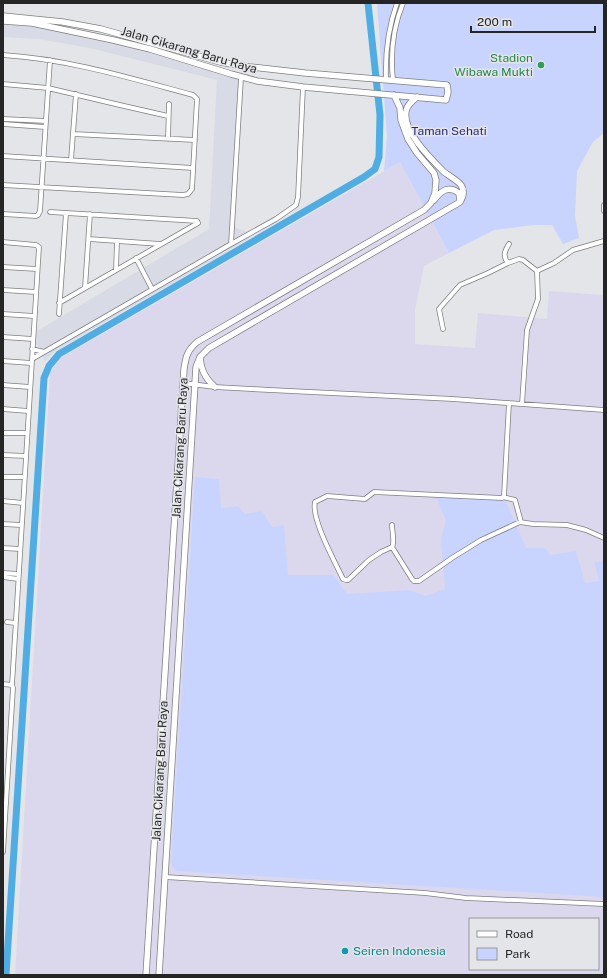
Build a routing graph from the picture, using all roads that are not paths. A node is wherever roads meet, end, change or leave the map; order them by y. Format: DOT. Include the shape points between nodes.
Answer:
graph roads {
  1 [pos="397,3"];
  2 [pos="403,3"];
  3 [pos="3,16"];
  4 [pos="3,21"];
  5 [pos="3,55"];
  6 [pos="50,60"];
  7 [pos="241,78"];
  8 [pos="386,79"];
  9 [pos="393,80"];
  10 [pos="3,84"];
  11 [pos="303,87"];
  12 [pos="48,88"];
  13 [pos="76,94"];
  14 [pos="394,95"];
  15 [pos="417,97"];
  16 [pos="168,104"];
  17 [pos="168,116"];
  18 [pos="3,119"];
  19 [pos="46,121"];
  20 [pos="3,124"];
  21 [pos="46,127"];
  22 [pos="73,134"];
  23 [pos="168,139"];
  24 [pos="195,140"];
  25 [pos="3,156"];
  26 [pos="43,159"];
  27 [pos="71,160"];
  28 [pos="193,168"];
  29 [pos="3,185"];
  30 [pos="41,187"];
  31 [pos="460,202"];
  32 [pos="431,203"];
  33 [pos="604,205"];
  34 [pos="604,211"];
  35 [pos="50,212"];
  36 [pos="66,213"];
  37 [pos="3,214"];
  38 [pos="90,214"];
  39 [pos="89,239"];
  40 [pos="117,241"];
  41 [pos="604,241"];
  42 [pos="3,242"];
  43 [pos="160,244"];
  44 [pos="231,244"];
  45 [pos="509,244"];
  46 [pos="136,258"];
  47 [pos="508,262"];
  48 [pos="3,267"];
  49 [pos="37,269"];
  50 [pos="116,270"];
  51 [pos="537,271"];
  52 [pos="85,288"];
  53 [pos="152,289"];
  54 [pos="3,290"];
  55 [pos="36,292"];
  56 [pos="59,303"];
  57 [pos="3,314"];
  58 [pos="59,314"];
  59 [pos="34,316"];
  60 [pos="443,329"];
  61 [pos="3,337"];
  62 [pos="33,339"];
  63 [pos="32,349"];
  64 [pos="44,352"];
  65 [pos="200,357"];
  66 [pos="3,361"];
  67 [pos="32,361"];
  68 [pos="183,383"];
  69 [pos="195,384"];
  70 [pos="3,385"];
  71 [pos="30,387"];
  72 [pos="215,387"];
  73 [pos="510,403"];
  74 [pos="522,404"];
  75 [pos="3,409"];
  76 [pos="604,410"];
  77 [pos="28,411"];
  78 [pos="3,433"];
  79 [pos="27,434"];
  80 [pos="3,455"];
  81 [pos="26,456"];
  82 [pos="3,477"];
  83 [pos="24,477"];
  84 [pos="503,497"];
  85 [pos="3,501"];
  86 [pos="23,503"];
  87 [pos="521,522"];
  88 [pos="3,524"];
  89 [pos="21,525"];
  90 [pos="392,525"];
  91 [pos="604,538"];
  92 [pos="392,547"];
  93 [pos="3,548"];
  94 [pos="20,549"];
  95 [pos="3,573"];
  96 [pos="18,576"];
  97 [pos="3,577"];
  98 [pos="7,622"];
  99 [pos="15,623"];
  100 [pos="3,684"];
  101 [pos="12,685"];
  102 [pos="161,734"];
  103 [pos="173,734"];
  104 [pos="4,827"];
  105 [pos="4,835"];
  106 [pos="3,852"];
  107 [pos="165,877"];
  108 [pos="604,904"];
  109 [pos="146,975"];
  110 [pos="159,975"];
  1 -- 8 [label="street" via="387,40"];
  2 -- 9 [label="street" via="392,44"];
  3 -- 8 [label="main road, Jalan Cikarang Baru Raya" via="101,29 242,66"];
  4 -- 7 [label="main road, Jalan Cikarang Baru Raya" via="32,23 113,40"];
  5 -- 6 [label="street"];
  6 -- 12 [label="street"];
  6 -- 24 [label="street" via="88,67 195,96"];
  7 -- 11 [label="main road, Jalan Cikarang Baru Raya"];
  7 -- 44 [label="street"];
  8 -- 9 [label="main road, Jalan Cikarang Baru Raya"];
  9 -- 15 [label="main road, Jalan Cikarang Baru Raya" via="447,85 446,100"];
  10 -- 12 [label="street"];
  11 -- 14 [label="main road, Jalan Cikarang Baru Raya"];
  11 -- 44 [label="street" via="296,205"];
  12 -- 13 [label="street"];
  12 -- 19 [label="street"];
  13 -- 17 [label="street"];
  13 -- 22 [label="street"];
  14 -- 15 [label="main road, Jalan Cikarang Baru Raya"];
  14 -- 32 [label="main road" via="408,139 434,173 436,188"];
  15 -- 31 [label="main road" via="408,105 406,122 423,150 445,173 461,185 464,193"];
  16 -- 17 [label="street"];
  17 -- 23 [label="street"];
  18 -- 19 [label="street"];
  19 -- 21 [label="street"];
  20 -- 21 [label="street"];
  21 -- 26 [label="street"];
  22 -- 23 [label="street"];
  22 -- 27 [label="street"];
  23 -- 24 [label="street"];
  24 -- 28 [label="street"];
  25 -- 26 [label="street"];
  26 -- 27 [label="street"];
  26 -- 30 [label="street"];
  27 -- 28 [label="street"];
  28 -- 30 [label="street" via="192,189 183,195"];
  29 -- 30 [label="street"];
  30 -- 37 [label="street" via="38,215"];
  31 -- 32 [label="main road, Jalan Cikarang Baru Raya" via="459,193 450,188 441,191"];
  31 -- 65 [label="main road" via="209,348"];
  32 -- 68 [label="main road, Jalan Cikarang Baru Raya" via="424,210 197,342 185,359"];
  33 -- 34 [label="street"];
  35 -- 36 [label="street"];
  36 -- 38 [label="street"];
  36 -- 56 [label="street"];
  38 -- 39 [label="street"];
  38 -- 43 [label="street" via="197,222 196,225"];
  39 -- 40 [label="street"];
  39 -- 52 [label="street"];
  40 -- 43 [label="street"];
  40 -- 50 [label="street"];
  41 -- 51 [label="street" via="573,250"];
  42 -- 49 [label="street" via="38,246"];
  43 -- 46 [label="street"];
  44 -- 53 [label="street"];
  45 -- 47 [label="street" via="504,255"];
  46 -- 50 [label="street"];
  46 -- 53 [label="street"];
  47 -- 51 [label="street" via="522,260"];
  47 -- 60 [label="street" via="457,288 439,309"];
  48 -- 49 [label="street"];
  49 -- 55 [label="street"];
  50 -- 52 [label="street"];
  51 -- 74 [label="street" via="538,300 527,330"];
  52 -- 56 [label="street"];
  53 -- 64 [label="street"];
  54 -- 55 [label="street"];
  55 -- 59 [label="street"];
  56 -- 58 [label="street"];
  57 -- 59 [label="street"];
  59 -- 62 [label="street"];
  61 -- 62 [label="street"];
  62 -- 63 [label="street"];
  63 -- 64 [label="street"];
  63 -- 67 [label="street"];
  64 -- 67 [label="street"];
  65 -- 69 [label="main road, Jalan Cikarang Baru Raya" via="196,367"];
  65 -- 72 [label="main road" via="204,373"];
  66 -- 67 [label="street"];
  67 -- 71 [label="street"];
  68 -- 69 [label="street"];
  68 -- 102 [label="main road, Jalan Cikarang Baru Raya"];
  69 -- 72 [label="street"];
  69 -- 103 [label="main road, Jalan Cikarang Baru Raya"];
  70 -- 71 [label="street"];
  71 -- 77 [label="street"];
  72 -- 73 [label="street"];
  73 -- 74 [label="street"];
  73 -- 84 [label="street"];
  74 -- 76 [label="street"];
  75 -- 77 [label="street"];
  77 -- 79 [label="street"];
  78 -- 79 [label="street"];
  79 -- 81 [label="street"];
  80 -- 81 [label="street"];
  81 -- 83 [label="street"];
  82 -- 83 [label="street"];
  83 -- 86 [label="street"];
  84 -- 87 [label="street" via="516,500"];
  84 -- 92 [label="street" via="500,499 374,492 365,499 327,496 315,502 315,514 324,539 344,580 348,580 381,552"];
  85 -- 86 [label="street"];
  86 -- 89 [label="street"];
  87 -- 91 [label="street" via="567,525"];
  87 -- 92 [label="street" via="481,540 417,581 412,579"];
  88 -- 89 [label="street"];
  89 -- 94 [label="street"];
  90 -- 92 [label="street"];
  93 -- 94 [label="street"];
  94 -- 96 [label="street"];
  95 -- 96 [label="street"];
  96 -- 97 [label="street"];
  96 -- 99 [label="street"];
  98 -- 99 [label="street"];
  99 -- 101 [label="street"];
  100 -- 101 [label="street"];
  101 -- 104 [label="street"];
  102 -- 103 [label="main road"];
  102 -- 109 [label="main road, Jalan Cikarang Baru Raya"];
  103 -- 107 [label="main road, Jalan Cikarang Baru Raya"];
  104 -- 105 [label="street"];
  105 -- 106 [label="street"];
  107 -- 108 [label="street" via="425,893 466,898"];
  107 -- 110 [label="main road, Jalan Cikarang Baru Raya"];
}
